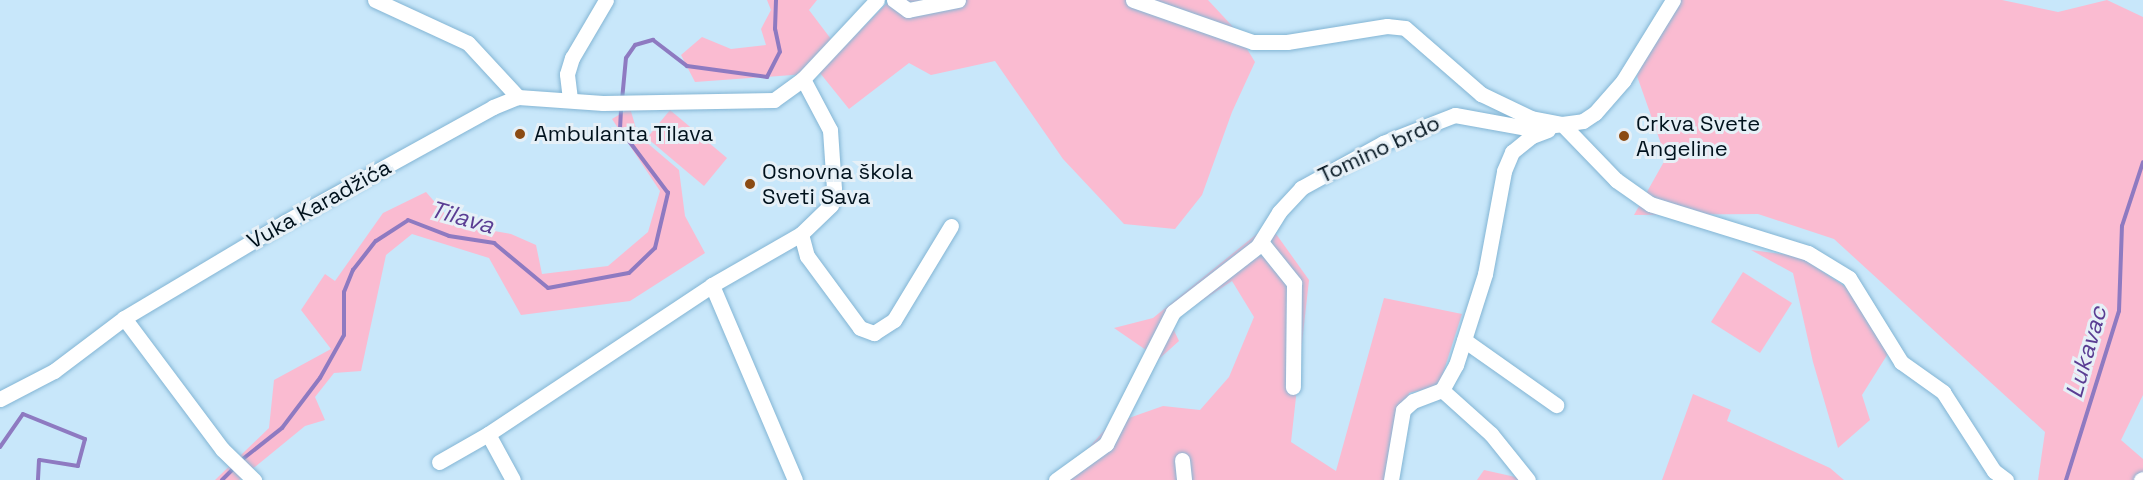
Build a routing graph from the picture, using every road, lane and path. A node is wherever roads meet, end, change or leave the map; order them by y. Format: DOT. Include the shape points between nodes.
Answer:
graph roads {
  1 [pos="375,0"];
  2 [pos="606,0"];
  3 [pos="876,0"];
  4 [pos="894,0"];
  5 [pos="957,0"];
  6 [pos="1133,0"];
  7 [pos="1673,0"];
  8 [pos="803,79"];
  9 [pos="518,97"];
  10 [pos="570,99"];
  11 [pos="1562,124"];
  12 [pos="951,226"];
  13 [pos="801,234"];
  14 [pos="1261,242"];
  15 [pos="712,285"];
  16 [pos="124,318"];
  17 [pos="1464,340"];
  18 [pos="1293,387"];
  19 [pos="1442,390"];
  20 [pos="0,399"];
  21 [pos="1556,405"];
  22 [pos="488,434"];
  23 [pos="1182,460"];
  24 [pos="439,462"];
  25 [pos="249,474"];
  26 [pos="513,480"];
  27 [pos="795,480"];
  28 [pos="1056,480"];
  29 [pos="1184,480"];
  30 [pos="1390,480"];
  31 [pos="1528,480"];
  32 [pos="2006,480"];
  1 -- 9 [label="street" via="468,43"];
  2 -- 10 [label="street" via="572,58 567,74"];
  3 -- 8 [label="street, Vuka Karadžića"];
  4 -- 5 [label="street" via="908,10"];
  6 -- 11 [label="street" via="1253,42 1287,42 1387,26 1405,28 1481,94 1531,118"];
  7 -- 11 [label="street" via="1623,81 1595,113 1583,121"];
  8 -- 10 [label="street, Vuka Karadžića" via="774,100 603,104"];
  8 -- 13 [label="street" via="830,130 834,189 831,205"];
  9 -- 10 [label="street, Vuka Karadžića"];
  9 -- 16 [label="street, Vuka Karadžića" via="493,107 285,222"];
  11 -- 14 [label="street, Tomino brdo" via="1526,128 1467,115 1445,118 1323,172 1279,212"];
  11 -- 17 [label="street" via="1532,136 1512,152 1504,171 1485,274"];
  11 -- 32 [label="street" via="1616,180 1650,204 1808,253 1849,278 1901,362 1943,392 1994,471"];
  12 -- 13 [label="street" via="894,320 874,333 860,328 839,303 807,256"];
  13 -- 15 [label="street"];
  14 -- 18 [label="street" via="1294,283"];
  14 -- 28 [label="street, Tomino brdo" via="1173,312 1106,444"];
  15 -- 22 [label="street"];
  15 -- 27 [label="street"];
  16 -- 20 [label="street, Vuka Karadžića" via="54,371"];
  16 -- 25 [label="street" via="232,458"];
  17 -- 19 [label="street"];
  17 -- 21 [label="street"];
  19 -- 30 [label="street" via="1413,401 1403,410"];
  19 -- 31 [label="street" via="1491,434"];
  22 -- 24 [label="street"];
  22 -- 26 [label="street"];
  23 -- 29 [label="street"];
}
